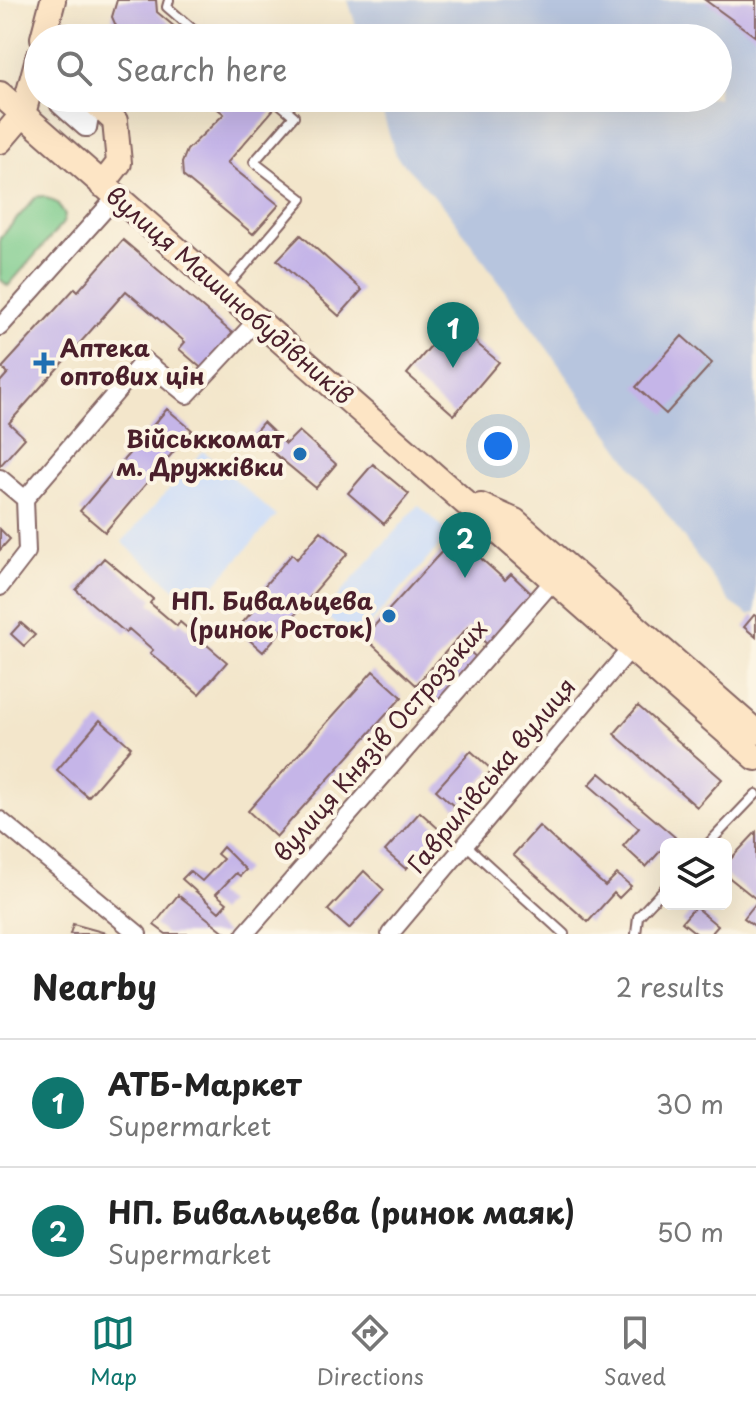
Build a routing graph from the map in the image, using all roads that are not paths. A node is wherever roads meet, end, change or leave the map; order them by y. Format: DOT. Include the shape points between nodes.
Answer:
graph roads {
  1 [pos="53,0"];
  2 [pos="169,0"];
  3 [pos="47,24"];
  4 [pos="187,24"];
  5 [pos="0,94"];
  6 [pos="24,110"];
  7 [pos="105,112"];
  8 [pos="289,112"];
  9 [pos="23,114"];
  10 [pos="0,141"];
  11 [pos="109,191"];
  12 [pos="223,291"];
  13 [pos="257,320"];
  14 [pos="0,327"];
  15 [pos="0,478"];
  16 [pos="458,496"];
  17 [pos="25,499"];
  18 [pos="554,580"];
  19 [pos="0,587"];
  20 [pos="631,648"];
  21 [pos="756,732"];
  22 [pos="756,758"];
  23 [pos="756,794"];
  24 [pos="0,820"];
  25 [pos="714,838"];
  26 [pos="465,844"];
  27 [pos="660,893"];
  28 [pos="138,934"];
  29 [pos="245,934"];
  30 [pos="390,934"];
  31 [pos="564,934"];
  32 [pos="636,934"];
  1 -- 3 [label="street"];
  2 -- 4 [label="lane" via="167,7"];
  5 -- 9 [label="street, вулиця Машинобудівників"];
  6 -- 9 [label="street"];
  7 -- 11 [label="street" via="115,121 119,163"];
  8 -- 12 [label="lane" via="294,116 254,162 302,199"];
  9 -- 10 [label="street"];
  9 -- 11 [label="street, вулиця Машинобудівників"];
  11 -- 12 [label="street, вулиця Машинобудівників"];
  11 -- 14 [label="street"];
  12 -- 13 [label="street, вулиця Машинобудівників"];
  13 -- 16 [label="street, вулиця Машинобудівників"];
  13 -- 17 [label="street" via="187,395 144,360"];
  15 -- 17 [label="street"];
  16 -- 18 [label="street, вулиця Машинобудівників"];
  16 -- 21 [label="street, вулиця Машинобудівників" via="515,521"];
  17 -- 19 [label="street" via="27,552"];
  18 -- 20 [label="street, вулиця Машинобудівників"];
  18 -- 29 [label="street, вулиця Князів Острозьких"];
  20 -- 22 [label="street, вулиця Машинобудівників"];
  20 -- 26 [label="street, Гаврилівська вулиця"];
  23 -- 25 [label="lane"];
  24 -- 28 [label="street"];
  26 -- 30 [label="street, Гаврилівська вулиця"];
  26 -- 31 [label="lane"];
  27 -- 32 [label="lane" via="638,917"];
}
